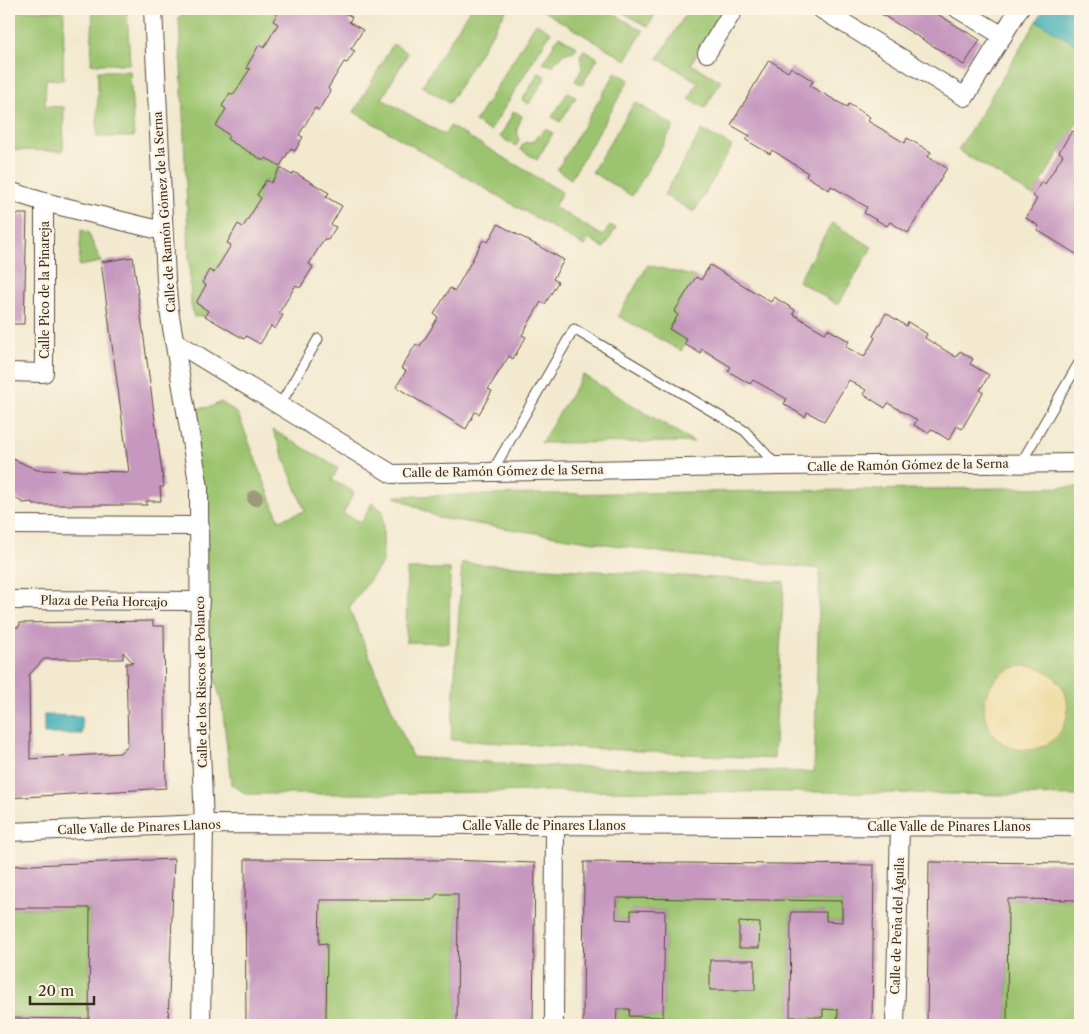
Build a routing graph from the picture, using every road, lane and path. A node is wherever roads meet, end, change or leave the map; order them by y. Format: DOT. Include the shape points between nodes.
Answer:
graph roads {
  1 [pos="153,9"];
  2 [pos="734,9"];
  3 [pos="821,9"];
  4 [pos="958,9"];
  5 [pos="1019,9"];
  6 [pos="1003,36"];
  7 [pos="707,53"];
  8 [pos="9,191"];
  9 [pos="44,202"];
  10 [pos="164,231"];
  11 [pos="318,339"];
  12 [pos="174,341"];
  13 [pos="1080,361"];
  14 [pos="9,372"];
  15 [pos="280,405"];
  16 [pos="1080,463"];
  17 [pos="1021,464"];
  18 [pos="778,466"];
  19 [pos="492,472"];
  20 [pos="9,525"];
  21 [pos="200,526"];
  22 [pos="9,600"];
  23 [pos="200,601"];
  24 [pos="204,824"];
  25 [pos="555,825"];
  26 [pos="900,826"];
  27 [pos="1080,827"];
  28 [pos="9,832"];
  29 [pos="201,1025"];
  30 [pos="554,1025"];
  31 [pos="895,1025"];
  1 -- 10 [label="street, Calle de Ramón Gómez de la Serna"];
  2 -- 7 [label="street"];
  3 -- 6 [label="street" via="966,96"];
  4 -- 6 [label="street"];
  5 -- 6 [label="street"];
  8 -- 9 [label="street"];
  9 -- 10 [label="street"];
  9 -- 14 [label="street, Calle Pico de la Pinareja" via="44,373"];
  10 -- 12 [label="street, Calle de Ramón Gómez de la Serna"];
  11 -- 15 [label="lane"];
  12 -- 15 [label="street, Calle de Ramón Gómez de la Serna"];
  12 -- 21 [label="street, Calle de los Riscos de Polanco" via="198,479"];
  13 -- 17 [label="lane, Calle de Ramón Gómez de la Serna"];
  15 -- 19 [label="street, Calle de Ramón Gómez de la Serna" via="392,474"];
  16 -- 17 [label="street, Calle de Ramón Gómez de la Serna"];
  17 -- 18 [label="street, Calle de Ramón Gómez de la Serna"];
  18 -- 19 [label="street, Calle de Ramón Gómez de la Serna"];
  18 -- 19 [label="lane" via="745,431 574,329"];
  20 -- 21 [label="street"];
  21 -- 23 [label="street, Calle de los Riscos de Polanco"];
  22 -- 23 [label="street, Plaza de Peña Horcajo"];
  23 -- 24 [label="street, Calle de los Riscos de Polanco"];
  24 -- 25 [label="street, Calle Valle de Pinares Llanos"];
  24 -- 28 [label="street, Calle Valle de Pinares Llanos"];
  24 -- 29 [label="street, Calle de los Riscos de Polanco"];
  25 -- 26 [label="street, Calle Valle de Pinares Llanos"];
  25 -- 30 [label="street"];
  26 -- 27 [label="street, Calle Valle de Pinares Llanos"];
  26 -- 31 [label="street, Calle de Peña del Águila"];
}
